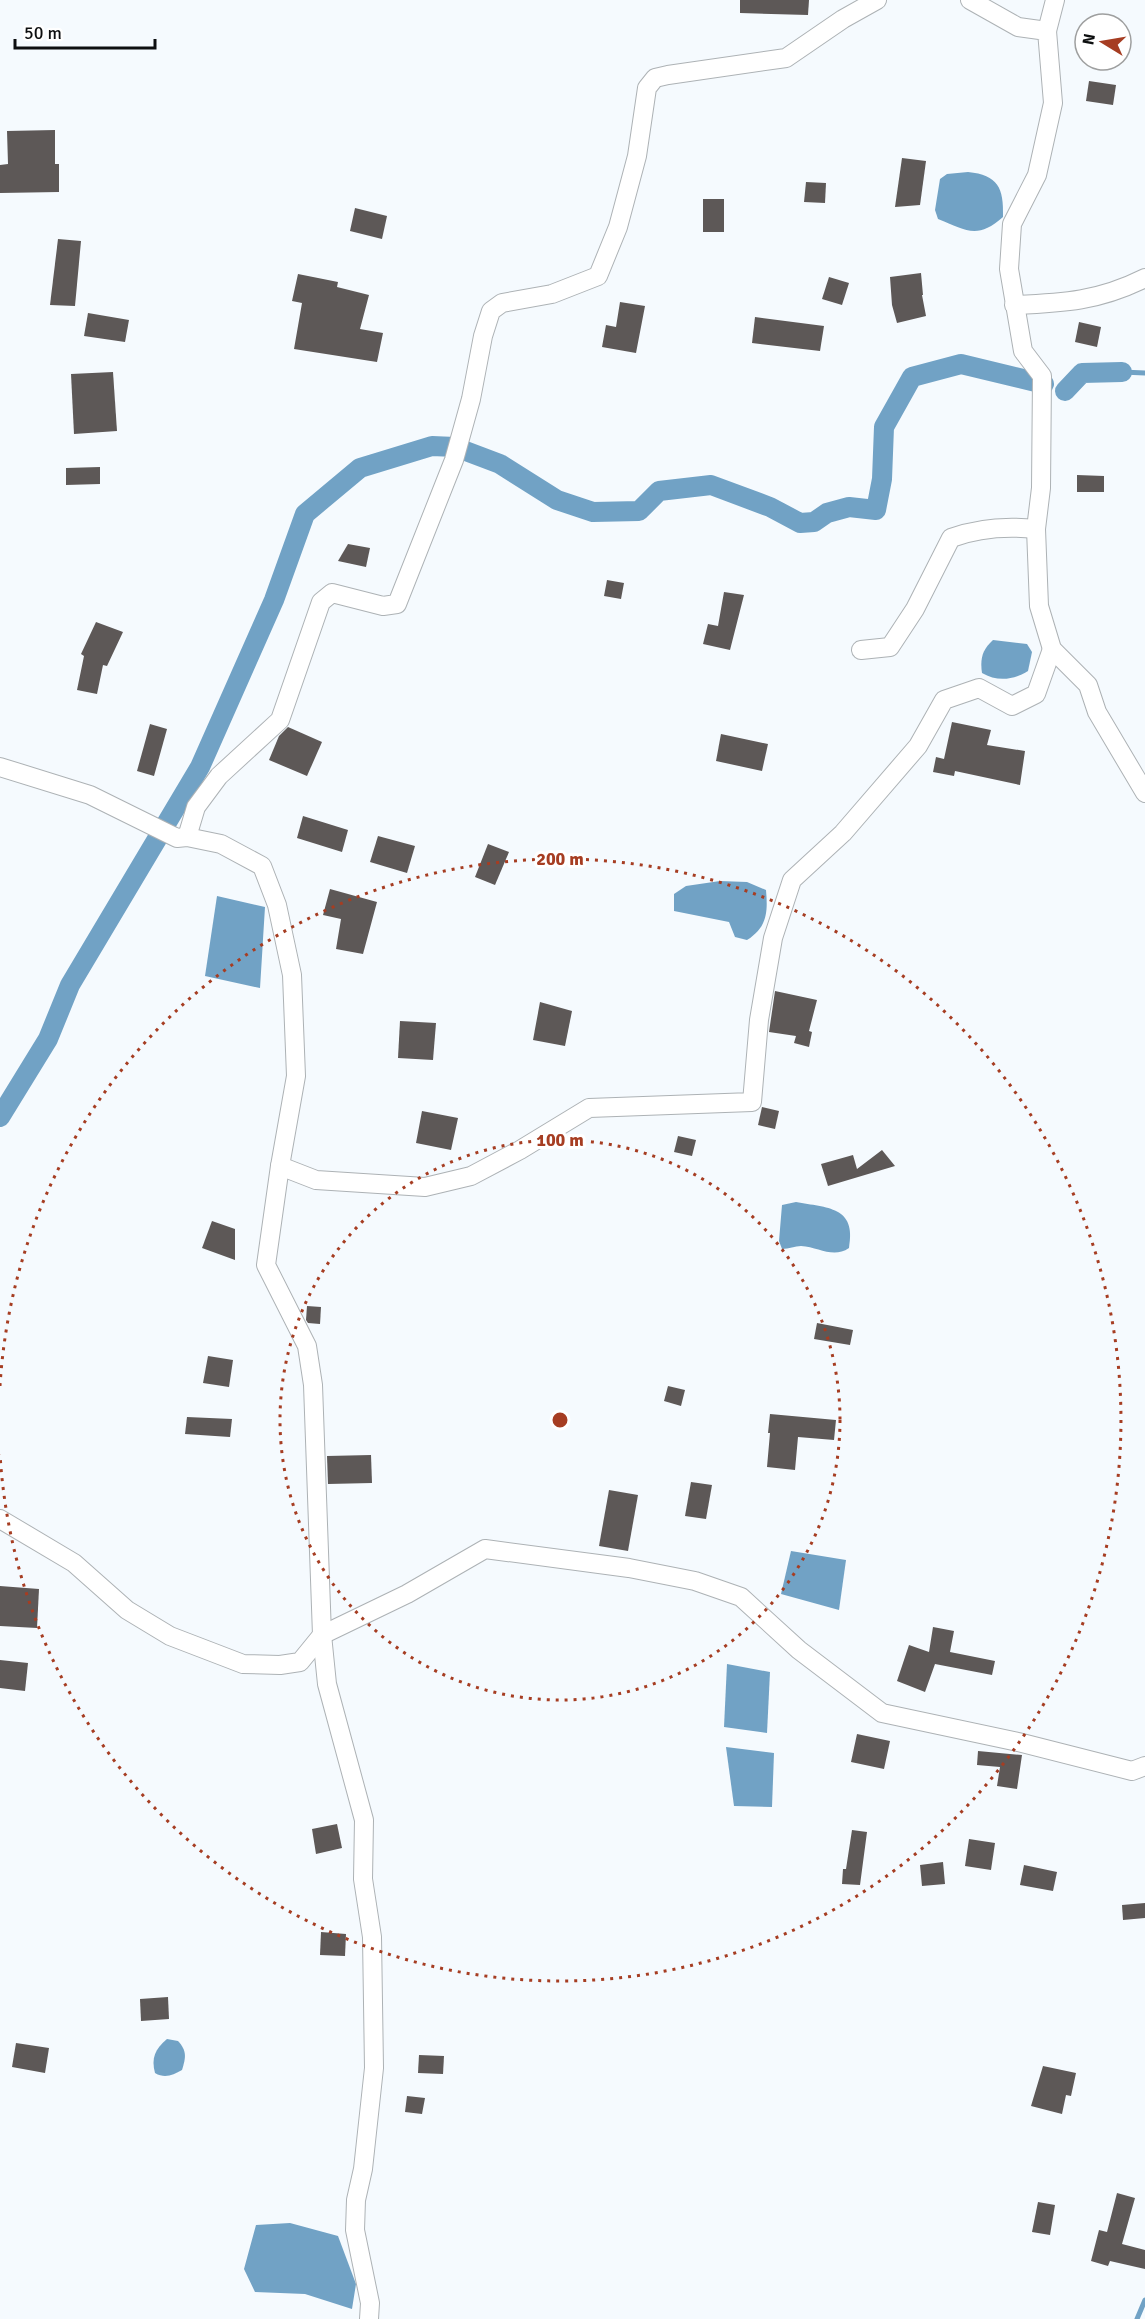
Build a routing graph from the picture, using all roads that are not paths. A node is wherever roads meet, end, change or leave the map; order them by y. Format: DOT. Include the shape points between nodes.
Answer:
graph roads {
  1 [pos="877,0"];
  2 [pos="970,0"];
  3 [pos="1056,0"];
  4 [pos="1047,31"];
  5 [pos="1145,278"];
  6 [pos="1014,305"];
  7 [pos="1036,529"];
  8 [pos="1052,649"];
  9 [pos="861,650"];
  10 [pos="0,767"];
  11 [pos="1145,793"];
  12 [pos="188,837"];
  13 [pos="280,1166"];
  14 [pos="0,1519"];
  15 [pos="322,1635"];
  16 [pos="1145,1766"];
  17 [pos="369,2319"];
  1 -- 12 [label="street" via="786,58 655,78 647,88 637,156 618,227 598,276 552,294 502,303 491,312 453,460 397,604 383,606 332,593 321,602 280,720 219,776 196,807"];
  2 -- 4 [label="street" via="1018,27"];
  3 -- 4 [label="street"];
  4 -- 6 [label="street" via="1053,103 1037,176 1012,224 1009,269"];
  5 -- 6 [label="street" via="1118,291 1066,303"];
  6 -- 7 [label="street" via="1023,351 1042,376 1041,488"];
  7 -- 8 [label="street" via="1039,606"];
  7 -- 9 [label="street" via="970,531 951,538 915,609 890,647"];
  8 -- 11 [label="street" via="1088,685 1096,712"];
  8 -- 13 [label="street" via="1036,694 1012,706 979,688 944,700 918,746 843,832 792,880 773,938 759,1020 753,1102 589,1108 471,1176 425,1186 316,1180"];
  10 -- 12 [label="street" via="90,795 177,838"];
  12 -- 13 [label="street" via="221,844 262,866 278,905 292,975 296,1076"];
  13 -- 15 [label="street" via="266,1264 307,1346 313,1396"];
  14 -- 15 [label="street" via="74,1563 127,1610 170,1636 243,1664 300,1662"];
  15 -- 16 [label="street" via="407,1594 484,1549 629,1568 695,1581 741,1597 799,1650 882,1713 1132,1771"];
  15 -- 17 [label="street" via="327,1684 364,1820 363,1879 372,1936 374,2068 355,2230 370,2303"];
}
